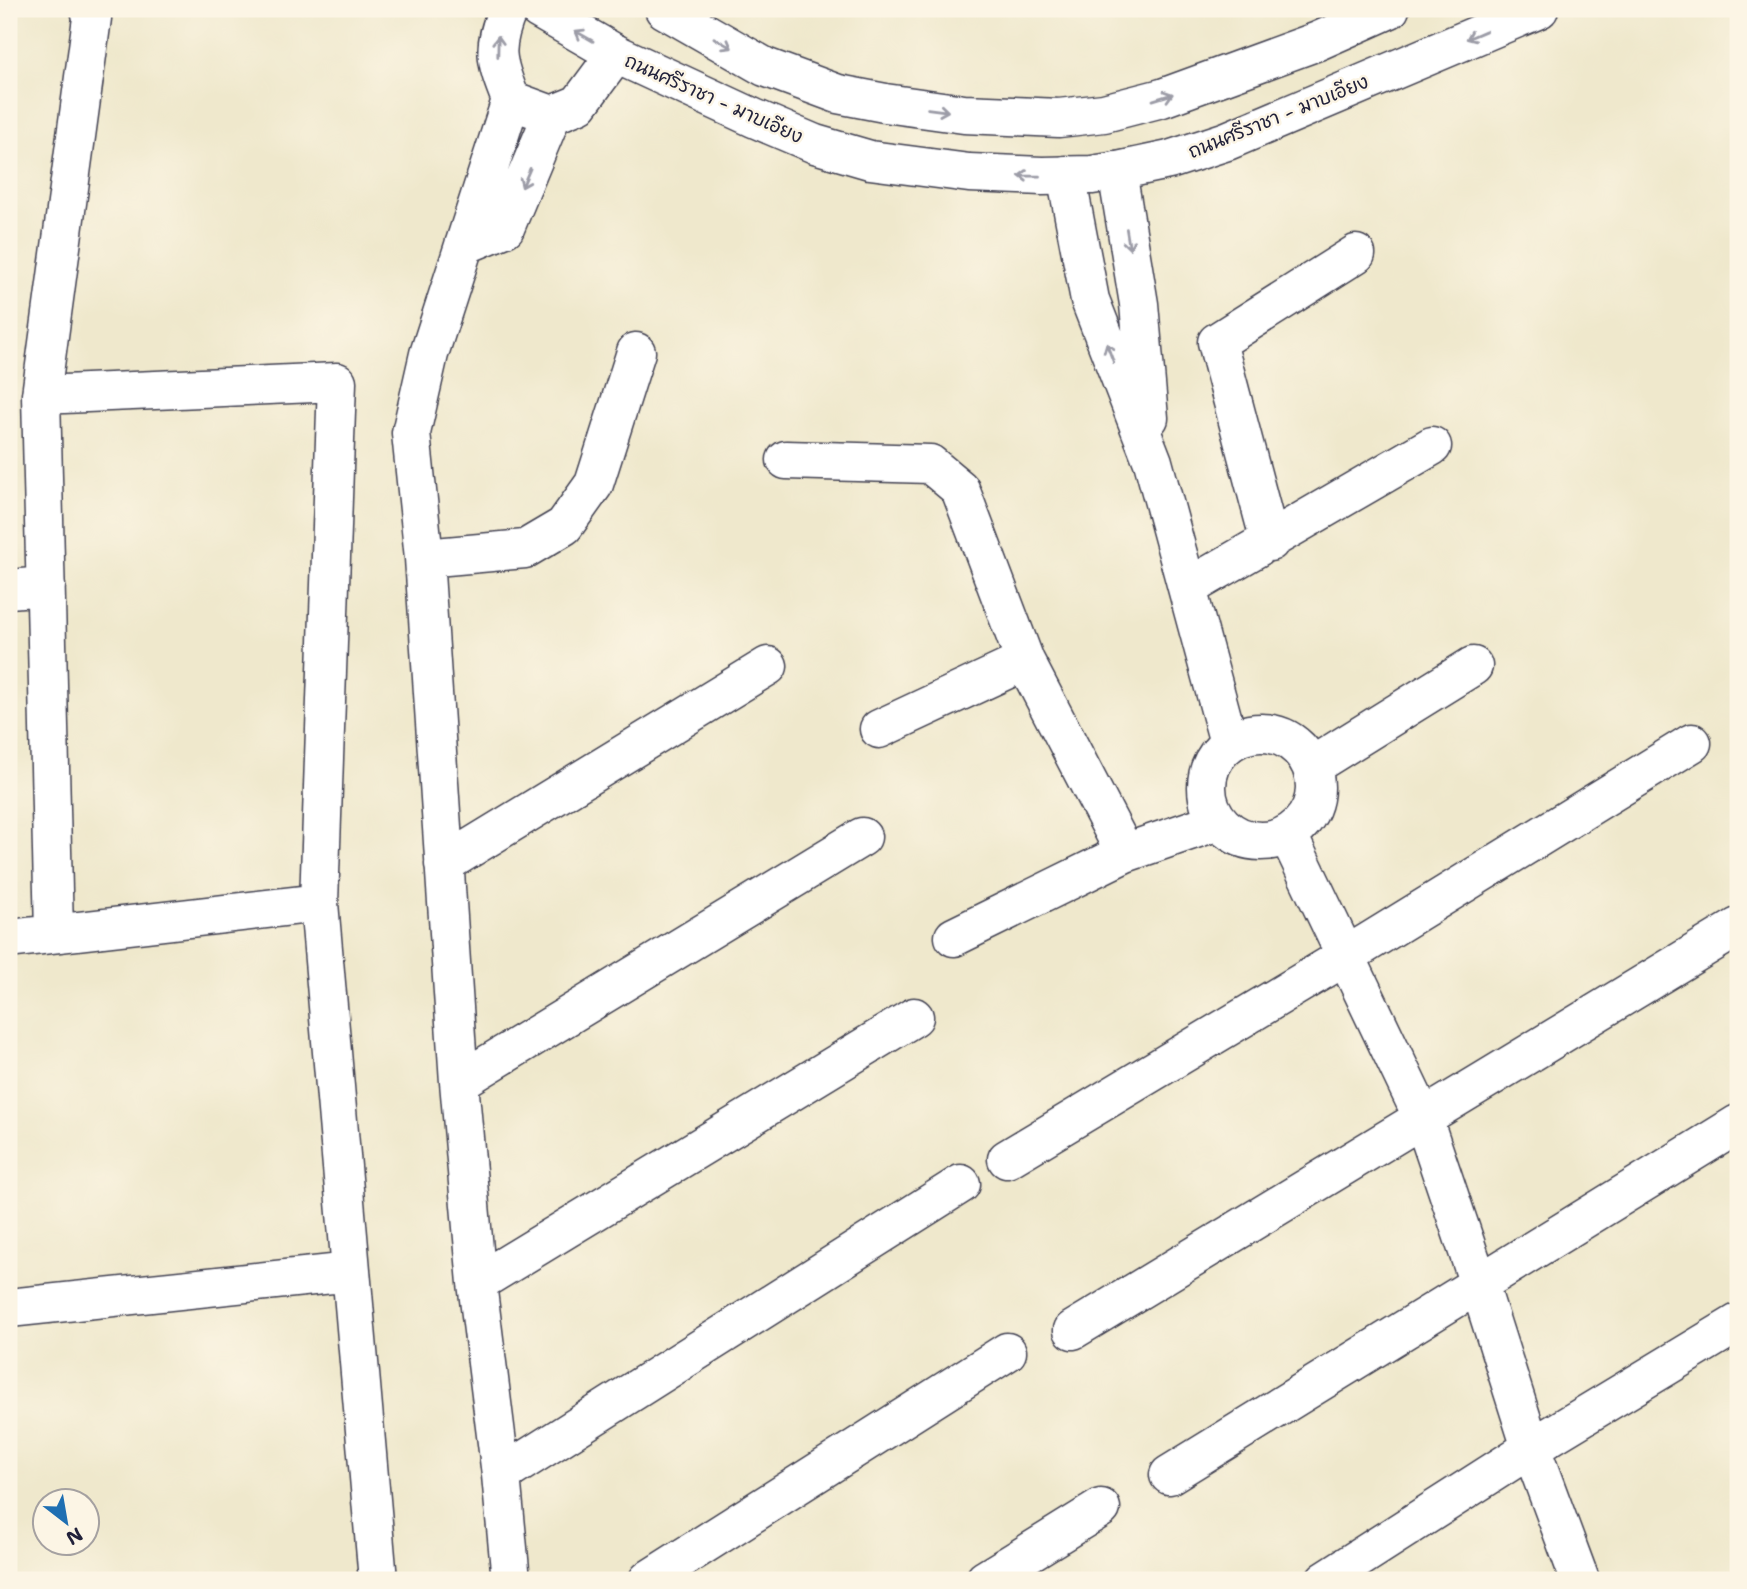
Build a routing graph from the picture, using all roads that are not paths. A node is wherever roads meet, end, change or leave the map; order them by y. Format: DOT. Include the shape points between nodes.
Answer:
graph roads {
  1 [pos="90,9"];
  2 [pos="508,9"];
  3 [pos="538,9"];
  4 [pos="664,9"];
  5 [pos="1390,9"];
  6 [pos="1539,9"];
  7 [pos="616,54"];
  8 [pos="511,100"];
  9 [pos="552,115"];
  10 [pos="1117,171"];
  11 [pos="1066,175"];
  12 [pos="464,245"];
  13 [pos="1356,254"];
  14 [pos="636,352"];
  15 [pos="41,395"];
  16 [pos="1432,446"];
  17 [pos="786,460"];
  18 [pos="1153,462"];
  19 [pos="1270,541"];
  20 [pos="424,558"];
  21 [pos="1189,587"];
  22 [pos="27,588"];
  23 [pos="1025,661"];
  24 [pos="768,666"];
  25 [pos="1473,666"];
  26 [pos="878,729"];
  27 [pos="1229,743"];
  28 [pos="1692,743"];
  29 [pos="1312,766"];
  30 [pos="1218,821"];
  31 [pos="1288,835"];
  32 [pos="862,837"];
  33 [pos="1125,852"];
  34 [pos="443,864"];
  35 [pos="319,903"];
  36 [pos="1738,926"];
  37 [pos="54,933"];
  38 [pos="954,937"];
  39 [pos="9,939"];
  40 [pos="1346,956"];
  41 [pos="914,1017"];
  42 [pos="459,1082"];
  43 [pos="1423,1118"];
  44 [pos="1738,1124"];
  45 [pos="1007,1159"];
  46 [pos="961,1184"];
  47 [pos="351,1272"];
  48 [pos="477,1283"];
  49 [pos="1479,1284"];
  50 [pos="9,1308"];
  51 [pos="1738,1323"];
  52 [pos="1073,1330"];
  53 [pos="1007,1352"];
  54 [pos="1531,1448"];
  55 [pos="501,1475"];
  56 [pos="1169,1475"];
  57 [pos="1101,1508"];
  58 [pos="379,1580"];
  59 [pos="511,1580"];
  60 [pos="648,1580"];
  61 [pos="985,1580"];
  62 [pos="1325,1580"];
  63 [pos="1580,1580"];
  1 -- 15 [label="street"];
  8 -- 2 [label="street, one-way" via="498,60 497,38"];
  7 -- 3 [label="street, ถนนศรีราชา - มาบเอียง, one-way"];
  4 -- 5 [label="street, one-way" via="765,67 838,94 964,114 1059,118 1104,114 1162,98 1318,41"];
  6 -- 10 [label="street, ถนนศรีราชา - มาบเอียง, one-way" via="1227,141"];
  7 -- 9 [label="street" via="579,104"];
  11 -- 7 [label="street, ถนนศรีราชา - มาบเอียง, one-way" via="1007,176 870,160 815,144"];
  8 -- 9 [label="street"];
  8 -- 12 [label="street"];
  9 -- 12 [label="street, one-way" via="505,228"];
  10 -- 11 [label="street, ถนนศรีราชา - มาบเอียง"];
  10 -- 18 [label="street, one-way" via="1139,304"];
  18 -- 11 [label="street, one-way" via="1090,300"];
  12 -- 20 [label="street" via="429,354 411,433"];
  13 -- 19 [label="street" via="1217,342"];
  14 -- 20 [label="street" via="594,484 564,526 525,549"];
  15 -- 22 [label="street"];
  15 -- 35 [label="street" via="337,382"];
  16 -- 19 [label="street"];
  17 -- 23 [label="street" via="930,464 960,489"];
  18 -- 21 [label="street"];
  19 -- 21 [label="street"];
  20 -- 34 [label="street"];
  21 -- 27 [label="street"];
  22 -- 37 [label="street"];
  23 -- 26 [label="street"];
  23 -- 33 [label="street"];
  24 -- 34 [label="street"];
  25 -- 29 [label="street"];
  27 -- 29 [label="street" via="1244,735 1276,734 1292,741"];
  27 -- 30 [label="street" via="1217,755 1206,788"];
  28 -- 40 [label="street"];
  29 -- 31 [label="street" via="1315,798 1310,812"];
  30 -- 31 [label="street" via="1229,832 1258,842"];
  30 -- 33 [label="street"];
  31 -- 40 [label="street"];
  32 -- 42 [label="street"];
  33 -- 38 [label="street"];
  34 -- 42 [label="street"];
  35 -- 37 [label="street"];
  35 -- 47 [label="street"];
  36 -- 43 [label="street"];
  37 -- 39 [label="street"];
  40 -- 43 [label="street"];
  40 -- 45 [label="street"];
  41 -- 48 [label="street"];
  42 -- 48 [label="street"];
  43 -- 49 [label="street"];
  43 -- 52 [label="street"];
  44 -- 49 [label="street"];
  46 -- 55 [label="street"];
  47 -- 50 [label="street"];
  47 -- 58 [label="street"];
  48 -- 55 [label="street"];
  49 -- 54 [label="street"];
  49 -- 56 [label="street"];
  51 -- 54 [label="street"];
  53 -- 60 [label="street"];
  54 -- 62 [label="street"];
  54 -- 63 [label="street"];
  55 -- 59 [label="street"];
  57 -- 61 [label="street"];
}
